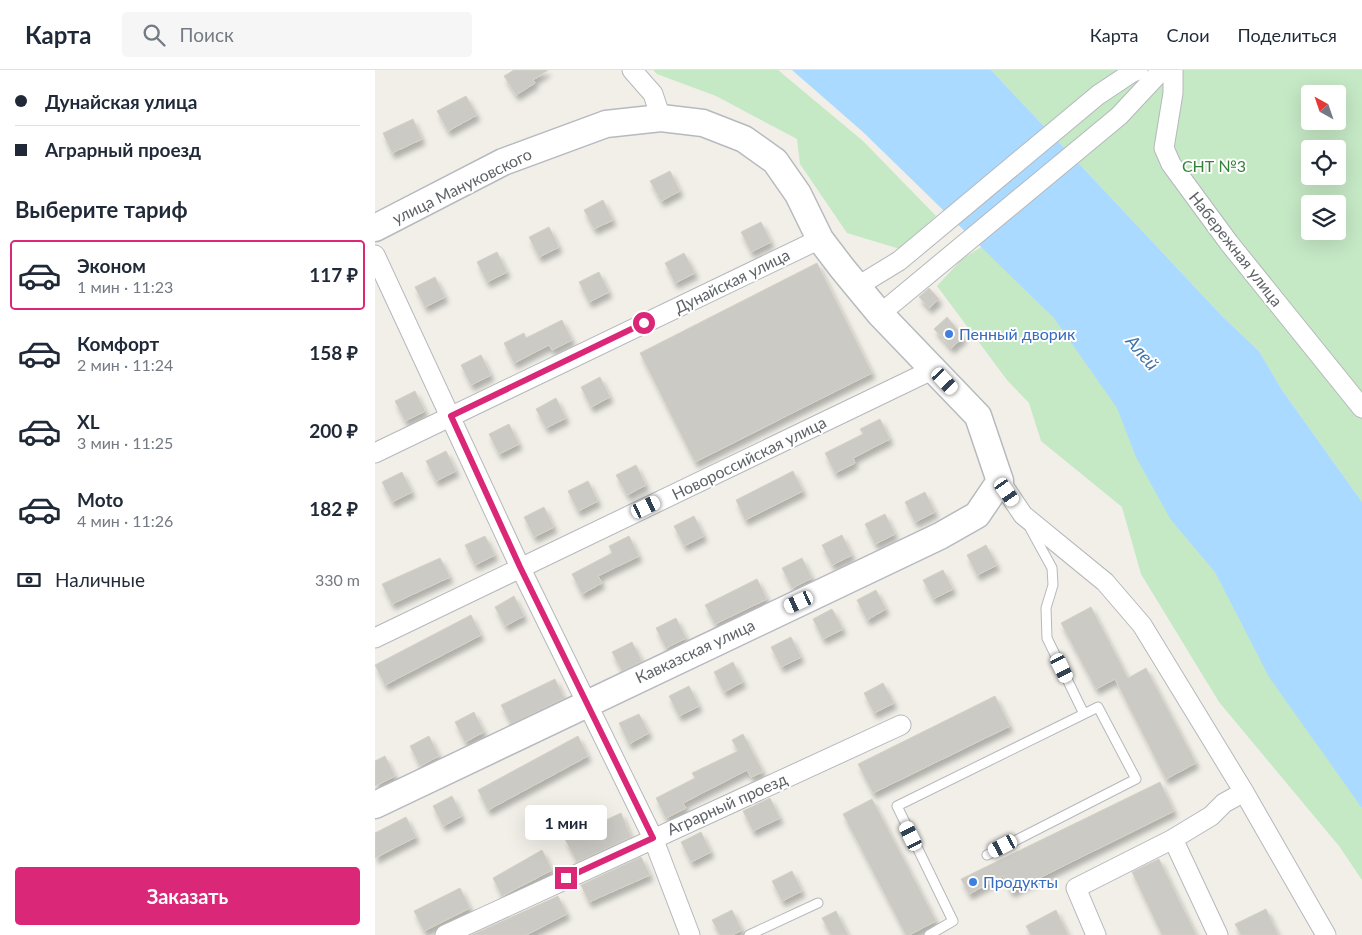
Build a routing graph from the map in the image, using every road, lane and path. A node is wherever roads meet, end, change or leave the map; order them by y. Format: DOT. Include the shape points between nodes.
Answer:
graph roads {
  1 [pos="632,70"];
  2 [pos="1138,70"];
  3 [pos="1162,70"];
  4 [pos="1173,70"];
  5 [pos="661,118"];
  6 [pos="375,228"];
  7 [pos="819,239"];
  8 [pos="375,255"];
  9 [pos="858,286"];
  10 [pos="880,314"];
  11 [pos="935,369"];
  12 [pos="1362,408"];
  13 [pos="451,416"];
  14 [pos="375,453"];
  15 [pos="1000,481"];
  16 [pos="1023,514"];
  17 [pos="520,567"];
  18 [pos="375,638"];
  19 [pos="587,702"];
  20 [pos="1084,714"];
  21 [pos="901,725"];
  22 [pos="1244,792"];
  23 [pos="375,805"];
  24 [pos="653,838"];
  25 [pos="1173,839"];
  26 [pos="987,855"];
  27 [pos="818,902"];
  28 [pos="445,935"];
  29 [pos="690,935"];
  30 [pos="749,935"];
  31 [pos="929,935"];
  32 [pos="1096,935"];
  33 [pos="1218,935"];
  34 [pos="1326,935"];
  1 -- 5 [label="street" via="653,94"];
  2 -- 9 [label="street" via="1098,95 899,261"];
  3 -- 10 [label="street" via="1116,118"];
  4 -- 12 [label="street, Набережная улица" via="1173,93 1163,148 1171,164 1229,243"];
  5 -- 6 [label="street, улица Мануковского" via="606,124 503,162"];
  5 -- 7 [label="street, улица Мануковского" via="703,123 744,139 775,162 798,194"];
  7 -- 9 [label="street, улица Мануковского"];
  7 -- 13 [label="street, Дунайская улица"];
  8 -- 13 [label="street"];
  9 -- 10 [label="street, улица Мануковского"];
  10 -- 11 [label="street, улица Мануковского"];
  11 -- 15 [label="street, улица Мануковского" via="978,416"];
  11 -- 17 [label="street, Новороссийская улица"];
  13 -- 14 [label="street, Дунайская улица"];
  13 -- 17 [label="street"];
  15 -- 16 [label="street"];
  15 -- 19 [label="street, Кавказская улица" via="977,515 940,536"];
  16 -- 20 [label="lane" via="1052,568 1053,585 1046,608 1047,638"];
  16 -- 22 [label="street" via="1105,582 1142,626"];
  17 -- 18 [label="street, Новороссийская улица"];
  17 -- 19 [label="street"];
  19 -- 23 [label="street, Кавказская улица"];
  19 -- 24 [label="street"];
  20 -- 26 [label="lane" via="1098,707 1136,779"];
  20 -- 31 [label="lane" via="897,806 953,921"];
  21 -- 24 [label="street, Аграрный проезд"];
  22 -- 25 [label="street"];
  22 -- 34 [label="street"];
  24 -- 28 [label="street, Аграрный проезд"];
  24 -- 29 [label="street"];
  25 -- 32 [label="street" via="1076,888"];
  25 -- 33 [label="street"];
  27 -- 30 [label="lane"];
}
